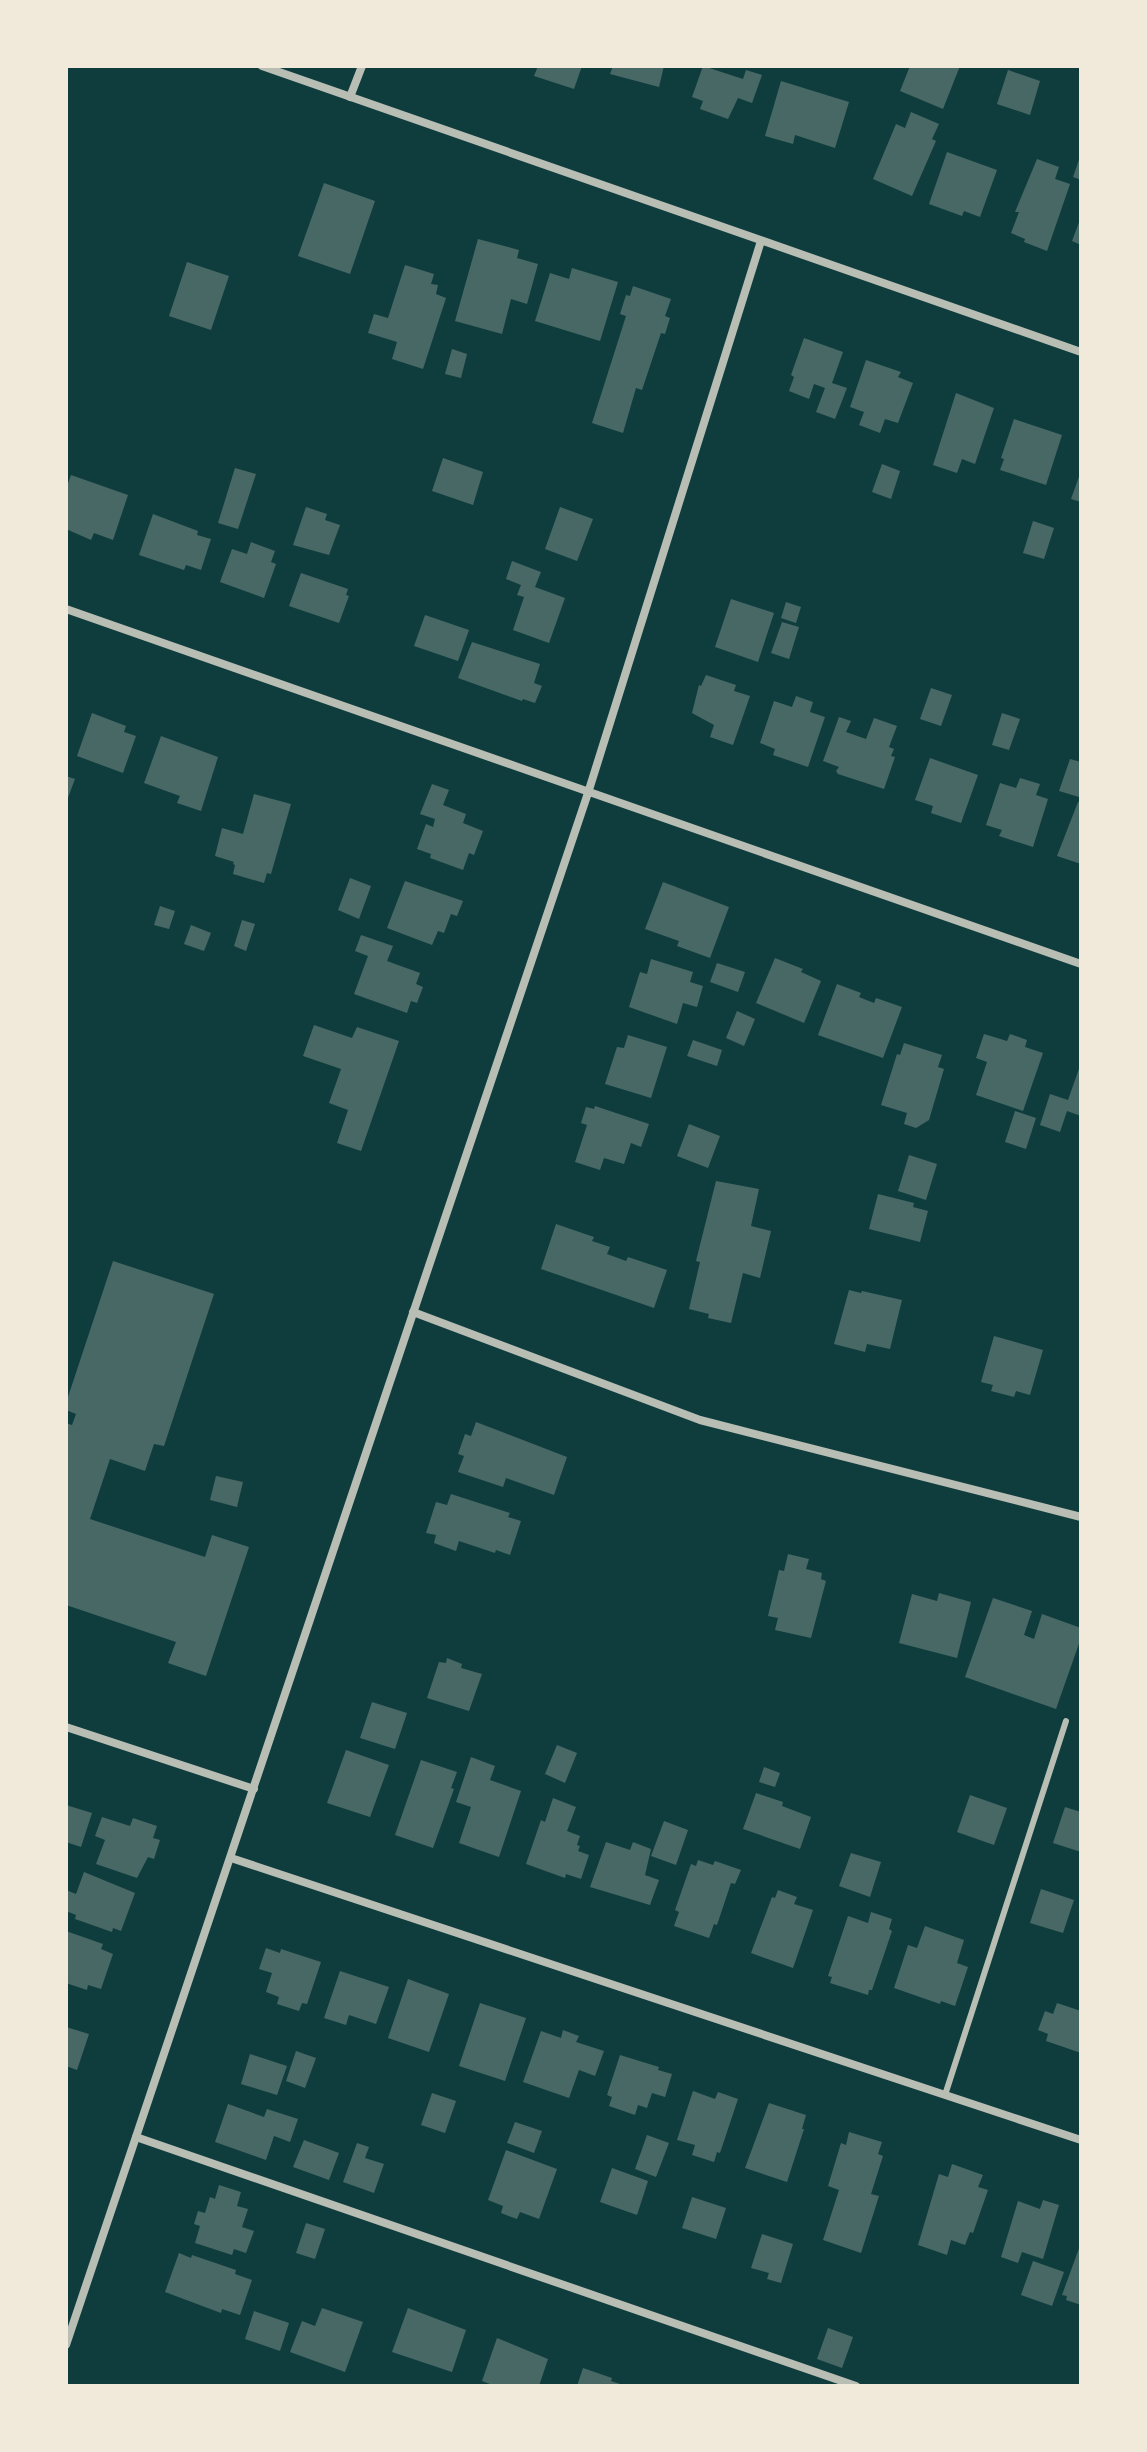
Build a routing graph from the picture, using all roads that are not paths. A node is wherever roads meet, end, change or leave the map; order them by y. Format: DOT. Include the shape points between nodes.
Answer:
graph roads {
  1 [pos="262,66"];
  2 [pos="362,66"];
  3 [pos="350,97"];
  4 [pos="761,241"];
  5 [pos="1081,352"];
  6 [pos="66,609"];
  7 [pos="588,793"];
  8 [pos="1081,964"];
  9 [pos="413,1312"];
  10 [pos="1081,1517"];
  11 [pos="1066,1721"];
  12 [pos="66,1727"];
  13 [pos="254,1789"];
  14 [pos="231,1858"];
  15 [pos="945,2095"];
  16 [pos="136,2137"];
  17 [pos="1081,2140"];
  18 [pos="66,2345"];
  19 [pos="856,2386"];
  1 -- 3 [label="street"];
  2 -- 3 [label="street"];
  3 -- 4 [label="street"];
  4 -- 5 [label="street"];
  4 -- 7 [label="street"];
  6 -- 7 [label="street"];
  7 -- 8 [label="street"];
  7 -- 9 [label="street"];
  9 -- 10 [label="street" via="700,1420"];
  9 -- 13 [label="street"];
  11 -- 15 [label="lane"];
  12 -- 13 [label="street"];
  13 -- 14 [label="street"];
  14 -- 15 [label="street"];
  14 -- 16 [label="street"];
  15 -- 17 [label="street"];
  16 -- 18 [label="street"];
  16 -- 19 [label="street"];
}
